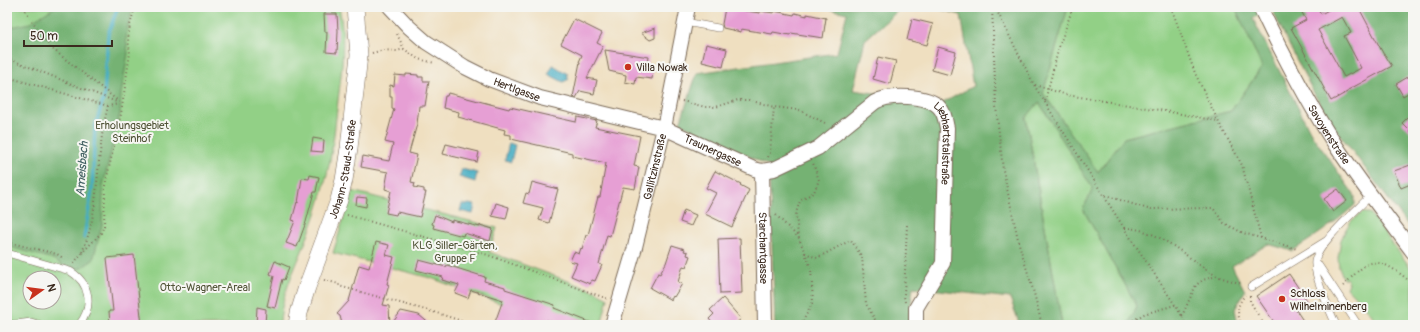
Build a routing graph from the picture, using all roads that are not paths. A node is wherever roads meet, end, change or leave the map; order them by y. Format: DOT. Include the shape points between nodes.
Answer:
graph roads {
  1 [pos="355,7"];
  2 [pos="390,7"];
  3 [pos="688,7"];
  4 [pos="1260,7"];
  5 [pos="685,22"];
  6 [pos="718,28"];
  7 [pos="664,128"];
  8 [pos="762,171"];
  9 [pos="1371,195"];
  10 [pos="1326,241"];
  11 [pos="1413,252"];
  12 [pos="7,253"];
  13 [pos="1315,261"];
  14 [pos="1251,287"];
  15 [pos="9,325"];
  16 [pos="41,325"];
  17 [pos="79,325"];
  18 [pos="297,325"];
  19 [pos="612,325"];
  20 [pos="765,325"];
  21 [pos="916,325"];
  22 [pos="1336,325"];
  23 [pos="1358,325"];
  1 -- 18 [label="street, Johann-Staud-Straße" via="359,55 345,173 339,200 307,287"];
  2 -- 7 [label="street, Hertlgasse" via="426,42 489,79 540,98"];
  3 -- 5 [label="street, Gallitzinstraße"];
  4 -- 9 [label="street, Savoyenstraße" via="1310,103 1336,146"];
  5 -- 6 [label="lane"];
  5 -- 7 [label="street, Gallitzinstraße"];
  7 -- 8 [label="street, Traunergasse"];
  7 -- 19 [label="street, Gallitzinstraße" via="635,247"];
  8 -- 20 [label="street, Starchantgasse"];
  8 -- 21 [label="street, Liebhartstalstraße" via="774,169 818,148 875,102 885,98 926,99 939,107 945,116 947,128 943,263 916,308"];
  9 -- 10 [label="lane"];
  9 -- 11 [label="street, Savoyenstraße"];
  10 -- 13 [label="lane"];
  10 -- 14 [label="lane"];
  12 -- 17 [label="lane" via="71,268 87,291 87,308"];
  13 -- 22 [label="lane" via="1318,281"];
  13 -- 23 [label="lane"];
  15 -- 16 [label="lane" via="31,322"];
}
